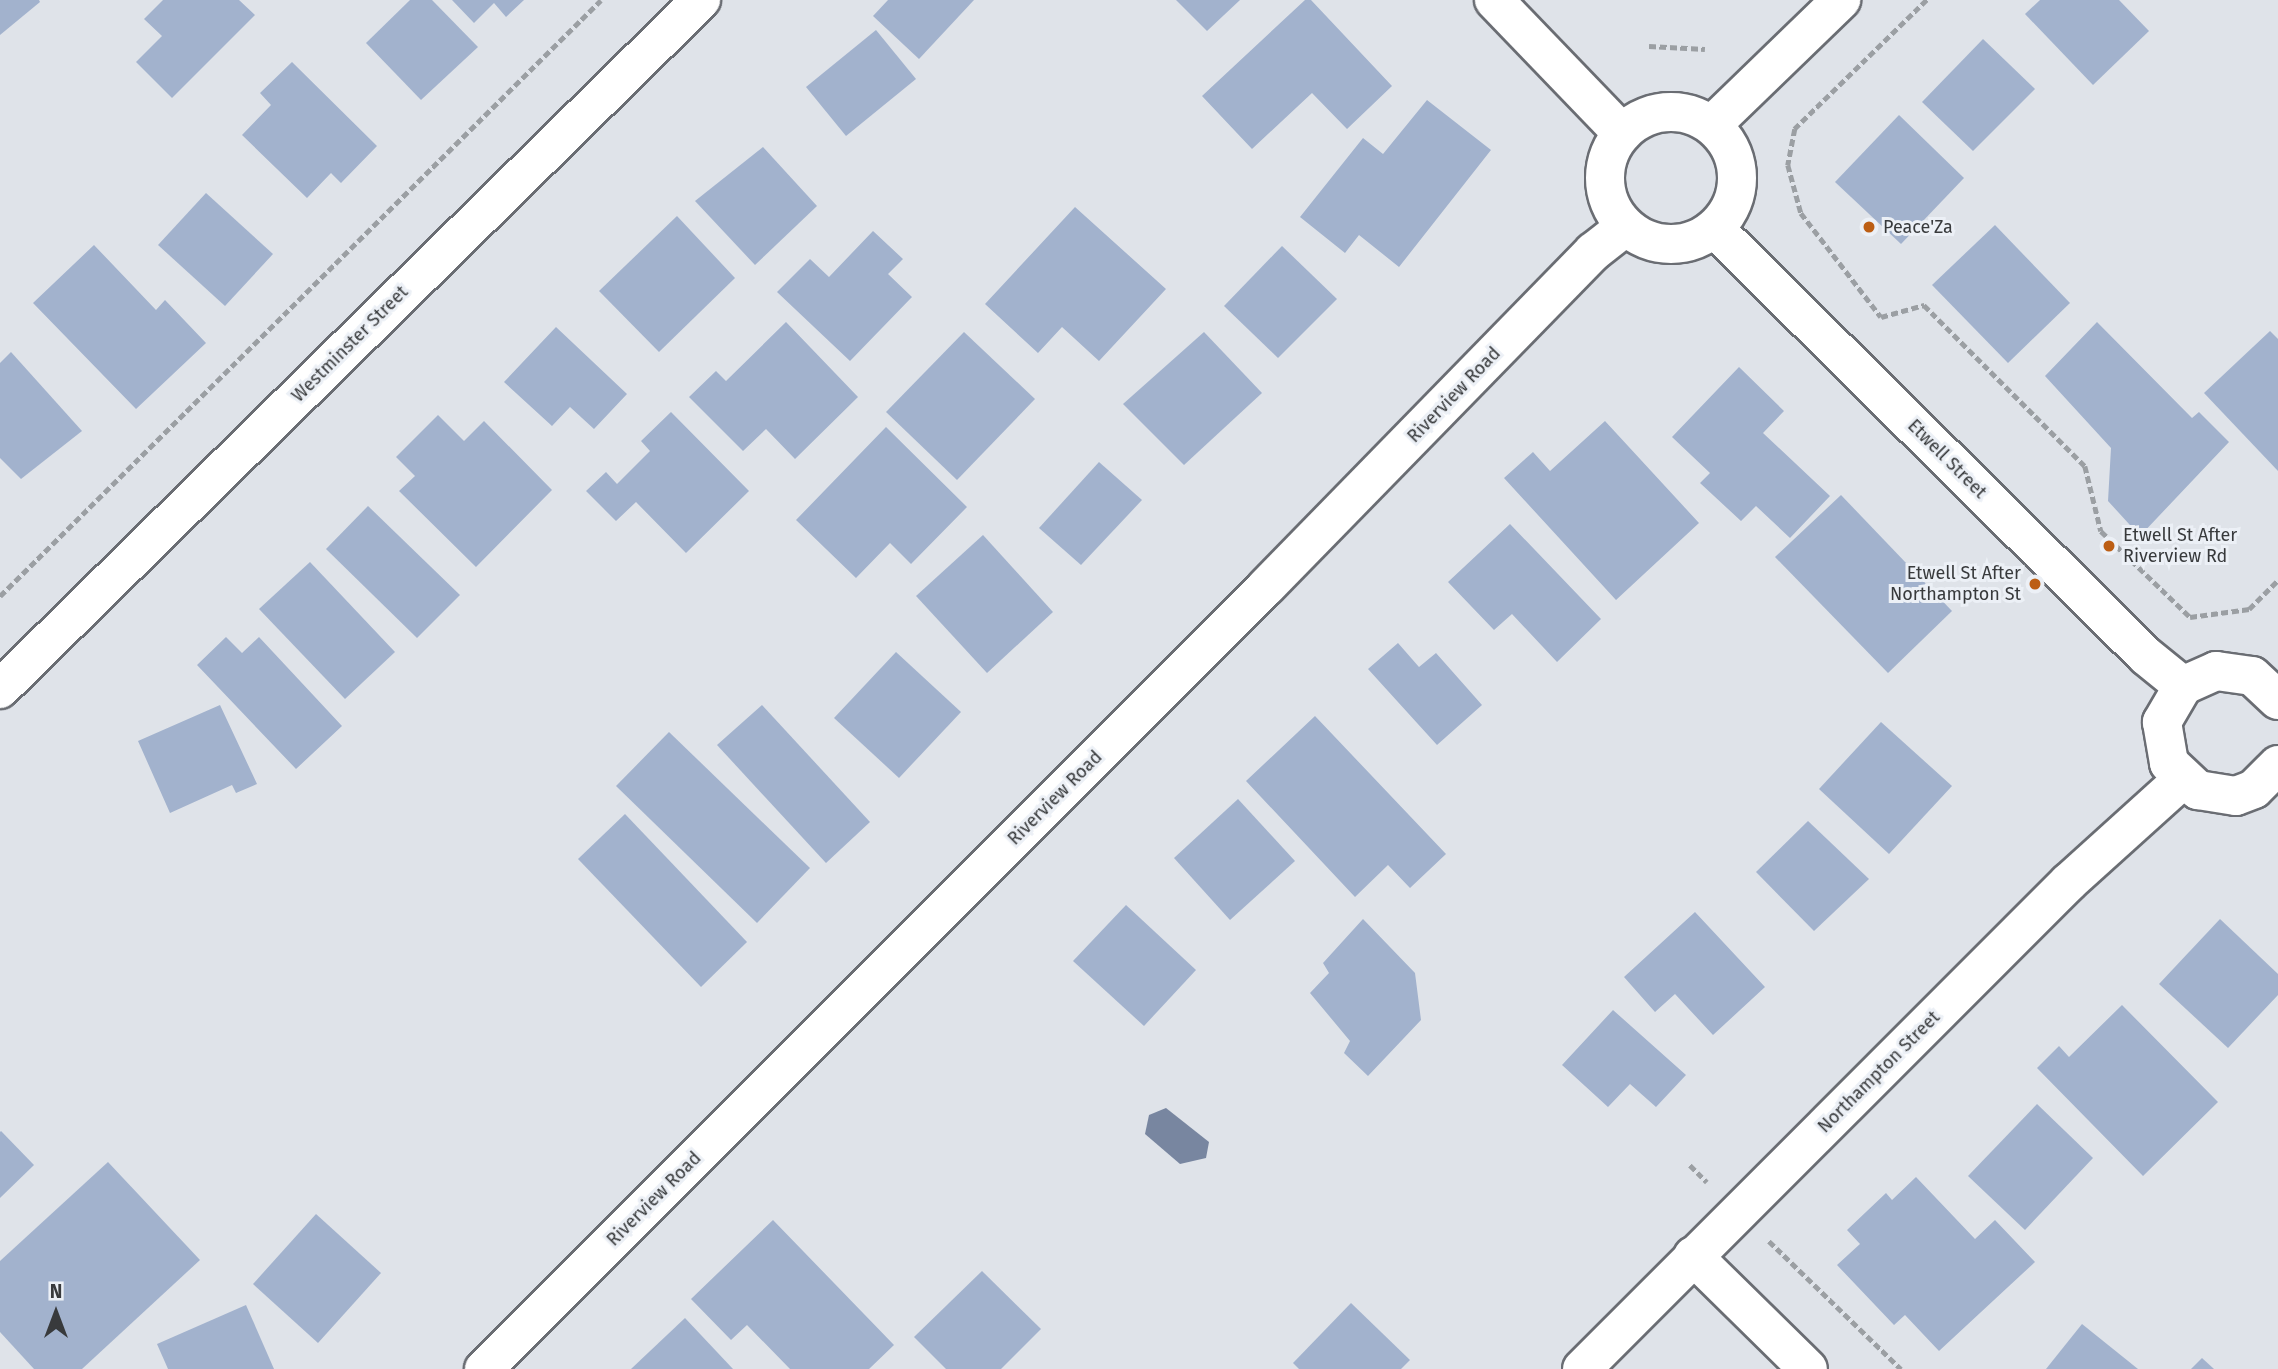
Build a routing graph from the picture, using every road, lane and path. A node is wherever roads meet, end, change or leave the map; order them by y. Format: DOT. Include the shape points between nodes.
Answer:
graph roads {
  1 [pos="601,0"];
  2 [pos="701,0"];
  3 [pos="1494,0"];
  4 [pos="1841,0"];
  5 [pos="1927,0"];
  6 [pos="1649,46"];
  7 [pos="1704,49"];
  8 [pos="1712,125"];
  9 [pos="1622,132"];
  10 [pos="1625,227"];
  11 [pos="1715,229"];
  12 [pos="2278,580"];
  13 [pos="0,596"];
  14 [pos="2183,686"];
  15 [pos="2274,687"];
  16 [pos="0,689"];
  17 [pos="2275,777"];
  18 [pos="2182,780"];
  19 [pos="1690,1166"];
  20 [pos="1739,1213"];
  21 [pos="1693,1256"];
  22 [pos="484,1369"];
  23 [pos="1582,1369"];
  24 [pos="1808,1369"];
  25 [pos="1901,1369"];
  1 -- 13 [label="path"];
  2 -- 16 [label="street, Westminster Street"];
  3 -- 9 [label="street"];
  4 -- 8 [label="street"];
  5 -- 12 [label="path" via="1795,129 1788,165 1801,213 1881,317 1924,305 2085,466 2101,531 2190,617 2249,609"];
  6 -- 7 [label="path"];
  8 -- 9 [label="street" via="1676,111 1647,116"];
  8 -- 11 [label="street" via="1726,139 1738,176 1735,196"];
  9 -- 10 [label="street" via="1610,150 1606,191"];
  10 -- 11 [label="street" via="1660,244 1698,239"];
  10 -- 22 [label="street, Riverview Road" via="1593,252 1267,586"];
  11 -- 14 [label="street, Etwell Street" via="2146,656"];
  14 -- 15 [label="street" via="2216,671 2234,671"];
  14 -- 18 [label="street" via="2162,722 2169,763"];
  17 -- 18 [label="street" via="2236,796 2216,796"];
  18 -- 20 [label="street, Northampton Street" via="2069,882"];
  19 -- 20 [label="path"];
  20 -- 21 [label="street, Northampton Street"];
  20 -- 25 [label="path"];
  21 -- 23 [label="street, Northampton Street"];
  21 -- 24 [label="street"];
}
